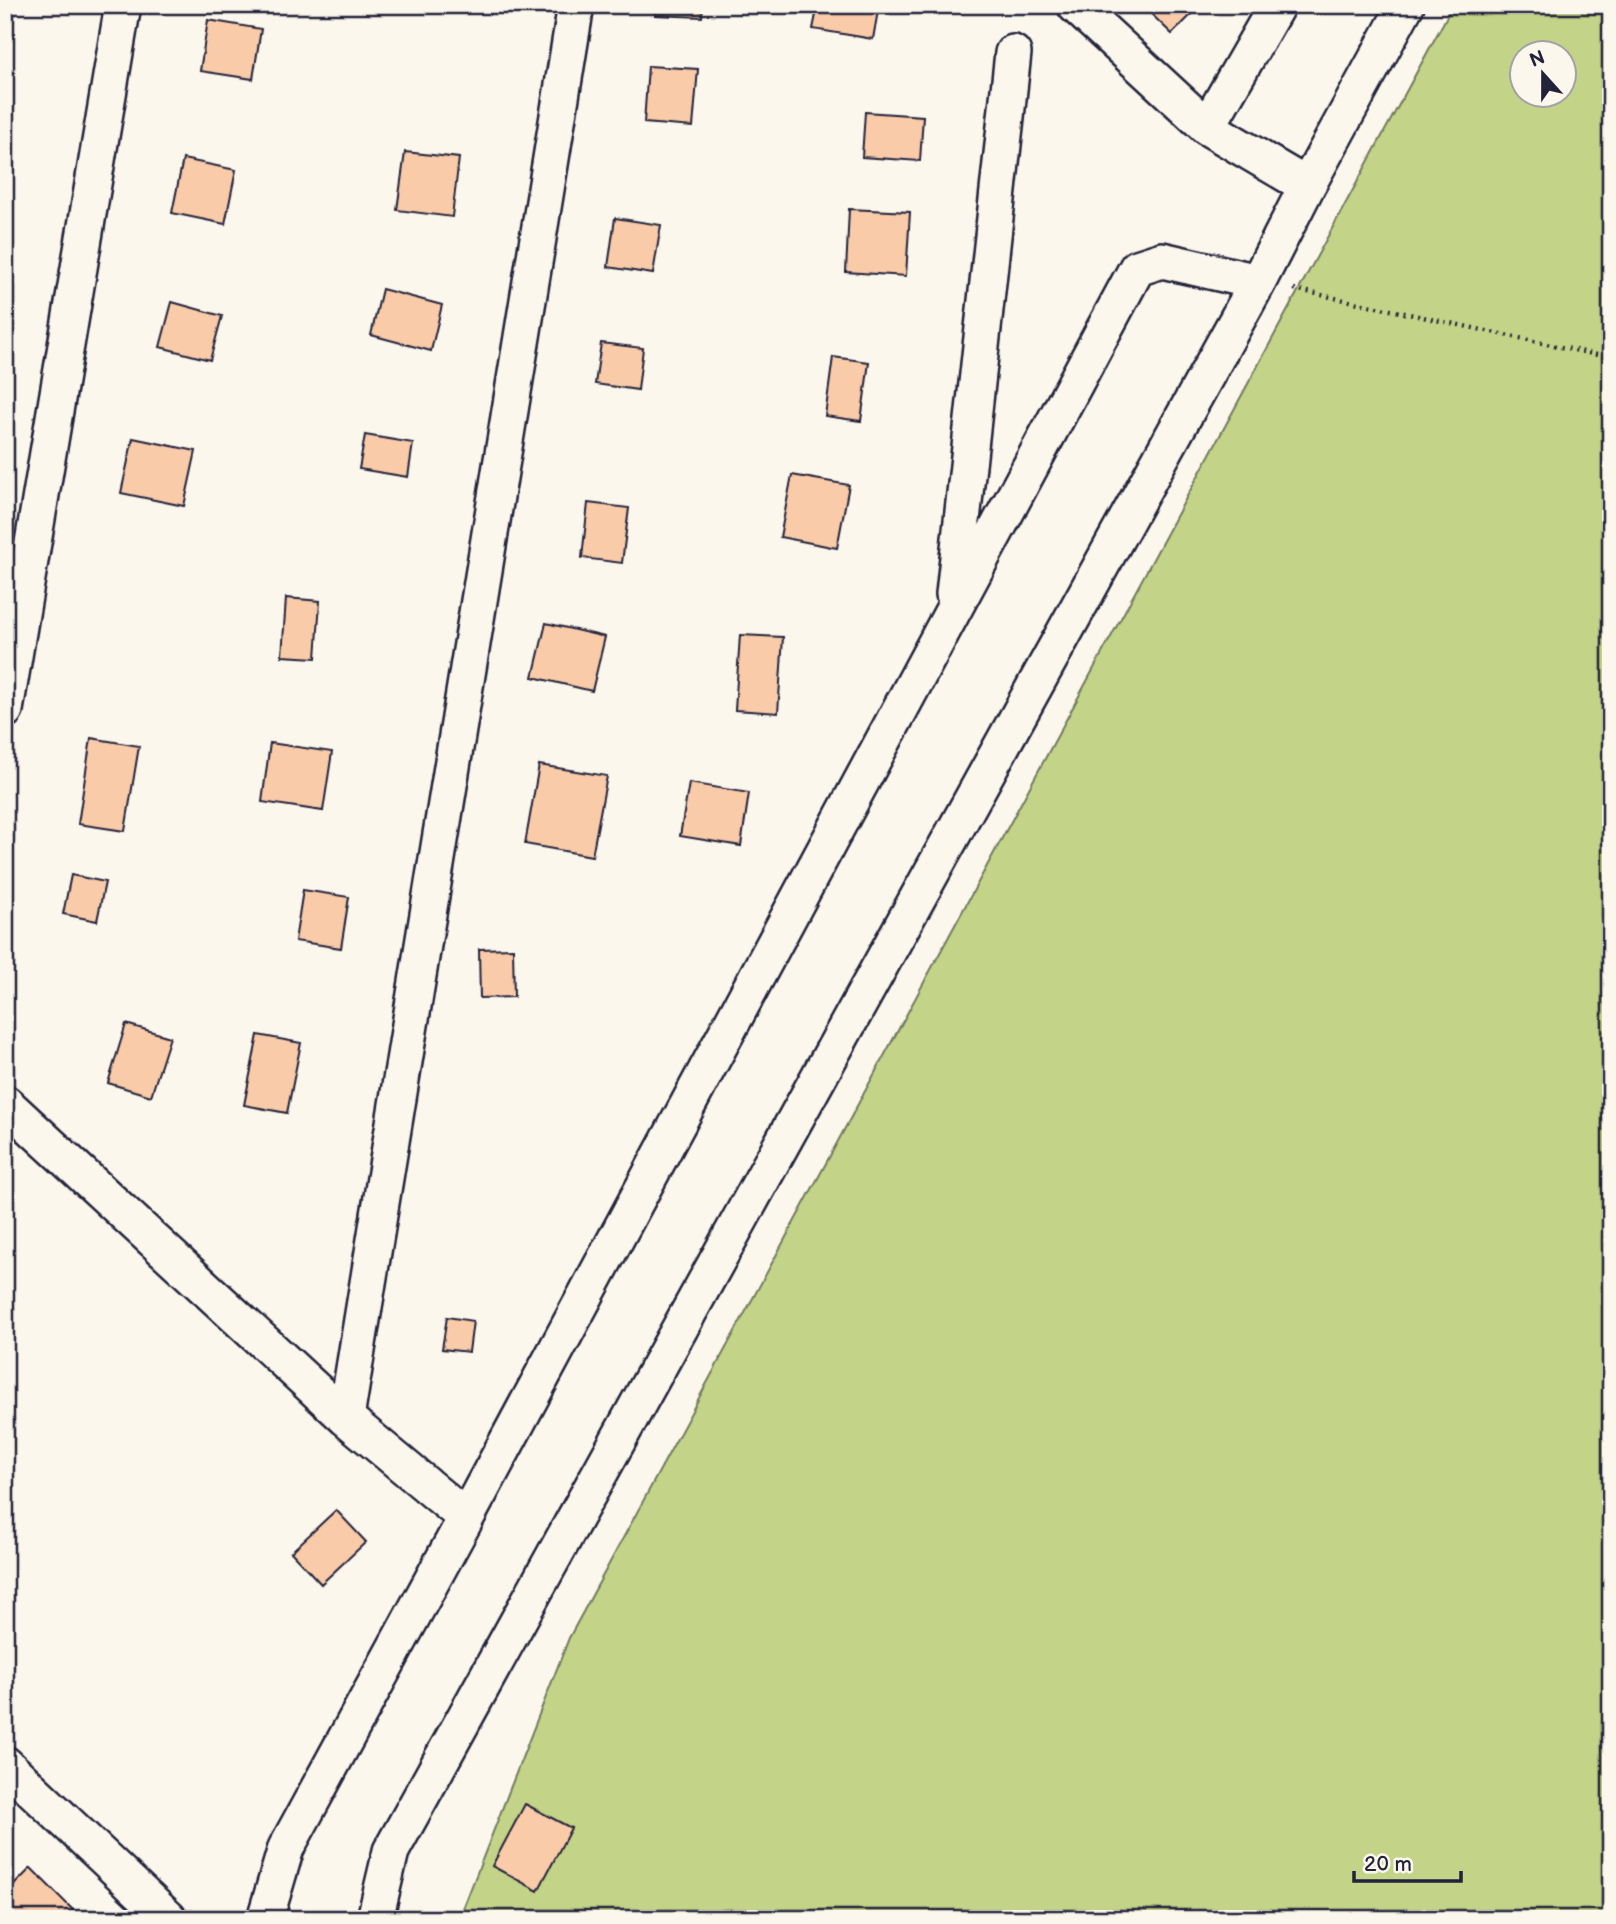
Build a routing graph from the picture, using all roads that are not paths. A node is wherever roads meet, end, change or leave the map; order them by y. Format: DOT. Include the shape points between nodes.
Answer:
graph roads {
  1 [pos="123,5"];
  2 [pos="576,5"];
  3 [pos="1075,5"];
  4 [pos="1278,5"];
  5 [pos="1406,5"];
  6 [pos="1013,53"];
  7 [pos="1207,127"];
  8 [pos="1307,186"];
  9 [pos="1258,282"];
  10 [pos="952,612"];
  11 [pos="5,710"];
  12 [pos="5,1103"];
  13 [pos="346,1418"];
  14 [pos="466,1518"];
  15 [pos="7,1769"];
  16 [pos="169,1919"];
  17 [pos="265,1919"];
  18 [pos="375,1919"];
  1 -- 11 [label="street"];
  2 -- 13 [label="street"];
  3 -- 7 [label="street"];
  4 -- 7 [label="street"];
  5 -- 8 [label="street"];
  6 -- 10 [label="street"];
  7 -- 8 [label="street"];
  8 -- 9 [label="street"];
  9 -- 10 [label="street" via="1163,260 1138,268"];
  9 -- 18 [label="street" via="391,1852"];
  10 -- 14 [label="street"];
  12 -- 13 [label="street"];
  13 -- 14 [label="street"];
  14 -- 17 [label="street" via="286,1849"];
  15 -- 16 [label="street"];
}
